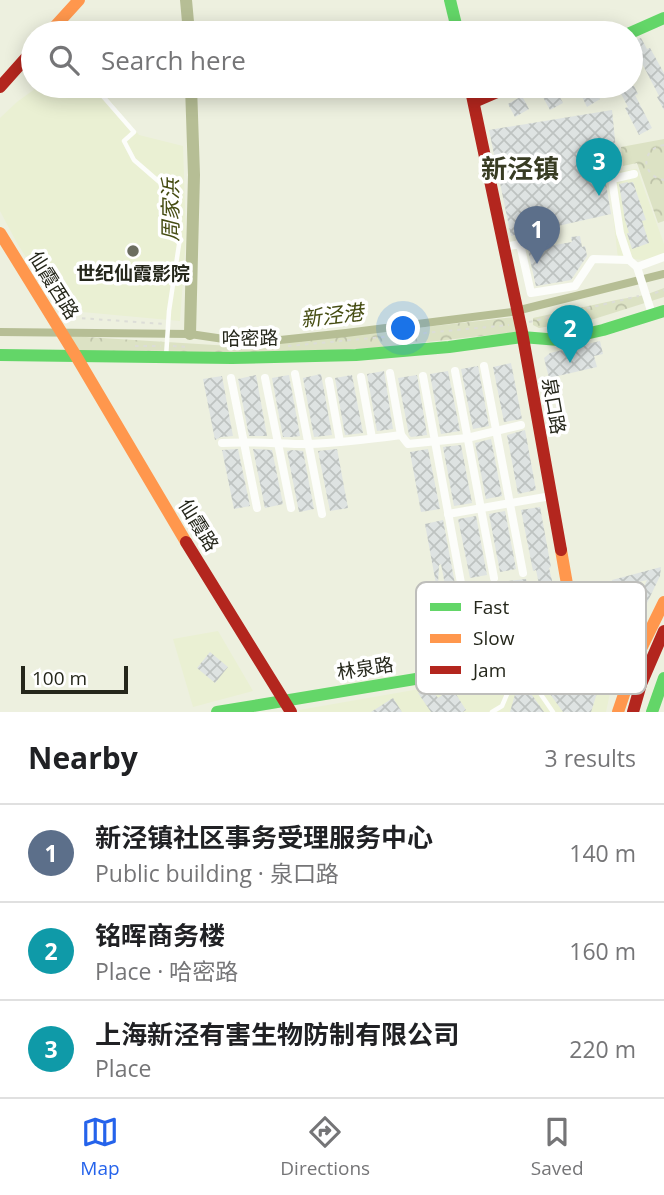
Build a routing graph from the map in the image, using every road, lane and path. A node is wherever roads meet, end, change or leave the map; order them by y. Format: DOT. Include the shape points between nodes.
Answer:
graph roads {
  1 [pos="79,0"];
  2 [pos="450,0"];
  3 [pos="664,18"];
  4 [pos="60,21"];
  5 [pos="455,21"];
  6 [pos="643,27"];
  7 [pos="21,64"];
  8 [pos="0,87"];
  9 [pos="104,98"];
  10 [pos="473,98"];
  11 [pos="483,98"];
  12 [pos="474,102"];
  13 [pos="664,145"];
  14 [pos="634,174"];
  15 [pos="664,180"];
  16 [pos="0,233"];
  17 [pos="504,247"];
  18 [pos="664,257"];
  19 [pos="629,260"];
  20 [pos="637,267"];
  21 [pos="664,290"];
  22 [pos="645,295"];
  23 [pos="658,312"];
  24 [pos="50,316"];
  25 [pos="167,324"];
  26 [pos="521,331"];
  27 [pos="125,346"];
  28 [pos="287,346"];
  29 [pos="193,347"];
  30 [pos="166,352"];
  31 [pos="0,355"];
  32 [pos="76,356"];
  33 [pos="484,366"];
  34 [pos="455,371"];
  35 [pos="390,373"];
  36 [pos="295,374"];
  37 [pos="422,376"];
  38 [pos="265,377"];
  39 [pos="361,377"];
  40 [pos="231,378"];
  41 [pos="329,381"];
  42 [pos="521,425"];
  43 [pos="496,430"];
  44 [pos="401,435"];
  45 [pos="372,438"];
  46 [pos="467,438"];
  47 [pos="244,441"];
  48 [pos="277,442"];
  49 [pos="340,442"];
  50 [pos="435,442"];
  51 [pos="222,443"];
  52 [pos="308,444"];
  53 [pos="551,496"];
  54 [pos="510,503"];
  55 [pos="257,508"];
  56 [pos="290,508"];
  57 [pos="481,508"];
  58 [pos="322,514"];
  59 [pos="448,514"];
  60 [pos="523,573"];
  61 [pos="494,578"];
  62 [pos="461,582"];
  63 [pos="566,582"];
  64 [pos="664,602"];
  65 [pos="664,631"];
  66 [pos="646,638"];
  67 [pos="646,672"];
  68 [pos="664,678"];
  69 [pos="416,682"];
  70 [pos="507,694"];
  71 [pos="541,694"];
  72 [pos="624,694"];
  73 [pos="637,694"];
  74 [pos="287,707"];
  75 [pos="217,712"];
  76 [pos="492,712"];
  77 [pos="553,712"];
  78 [pos="618,712"];
  79 [pos="631,712"];
  80 [pos="652,712"];
  1 -- 4 [label="main road"];
  2 -- 5 [label="main road"];
  3 -- 6 [label="main road"];
  7 -- 8 [label="main road"];
  9 -- 25 [label="lane" via="134,132 124,141 134,160 164,186 174,206 180,238"];
  10 -- 12 [label="main road, 泉口路"];
  11 -- 12 [label="main road"];
  12 -- 17 [label="main road, 泉口路"];
  13 -- 15 [label="path" via="654,148 646,163 650,174"];
  14 -- 19 [label="street" via="612,179"];
  16 -- 24 [label="main road, 仙霞西路"];
  17 -- 19 [label="street" via="520,244 531,293 575,286 593,259"];
  17 -- 26 [label="main road, 泉口路"];
  18 -- 20 [label="street"];
  19 -- 20 [label="street"];
  20 -- 22 [label="street"];
  21 -- 22 [label="path"];
  22 -- 23 [label="street"];
  22 -- 26 [label="path"];
  23 -- 26 [label="main road, 哈密路" via="559,340"];
  24 -- 25 [label="path"];
  24 -- 32 [label="main road, 仙霞西路"];
  25 -- 30 [label="lane"];
  26 -- 28 [label="path"];
  26 -- 30 [label="main road, 哈密路" via="449,347 356,355 232,358"];
  26 -- 53 [label="main road, 泉口路"];
  27 -- 30 [label="path"];
  29 -- 30 [label="path"];
  30 -- 32 [label="main road, 哈密路"];
  31 -- 32 [label="main road, 哈密路"];
  32 -- 74 [label="main road, 仙霞路"];
  33 -- 43 [label="street"];
  34 -- 46 [label="street"];
  35 -- 44 [label="street"];
  36 -- 52 [label="street"];
  37 -- 50 [label="street"];
  38 -- 48 [label="street"];
  39 -- 45 [label="street"];
  40 -- 47 [label="street"];
  41 -- 49 [label="street"];
  42 -- 43 [label="street"];
  43 -- 46 [label="street"];
  43 -- 54 [label="street"];
  44 -- 45 [label="street"];
  44 -- 50 [label="street" via="408,444"];
  45 -- 49 [label="street"];
  46 -- 50 [label="street"];
  46 -- 57 [label="street"];
  47 -- 48 [label="street"];
  47 -- 51 [label="street"];
  47 -- 55 [label="street"];
  48 -- 52 [label="street"];
  48 -- 56 [label="street"];
  49 -- 52 [label="street"];
  50 -- 59 [label="street"];
  52 -- 58 [label="street"];
  53 -- 54 [label="street"];
  53 -- 63 [label="main road, 泉口路"];
  54 -- 57 [label="street"];
  54 -- 60 [label="street"];
  57 -- 59 [label="street"];
  57 -- 61 [label="street"];
  59 -- 62 [label="street"];
  64 -- 66 [label="main road"];
  65 -- 67 [label="main road"];
  68 -- 80 [label="main road"];
  69 -- 74 [label="main road, 林泉路"];
  70 -- 76 [label="lane" via="502,706"];
  71 -- 77 [label="lane"];
  72 -- 78 [label="main road"];
  73 -- 79 [label="main road"];
  74 -- 75 [label="main road, 林泉路"];
}
